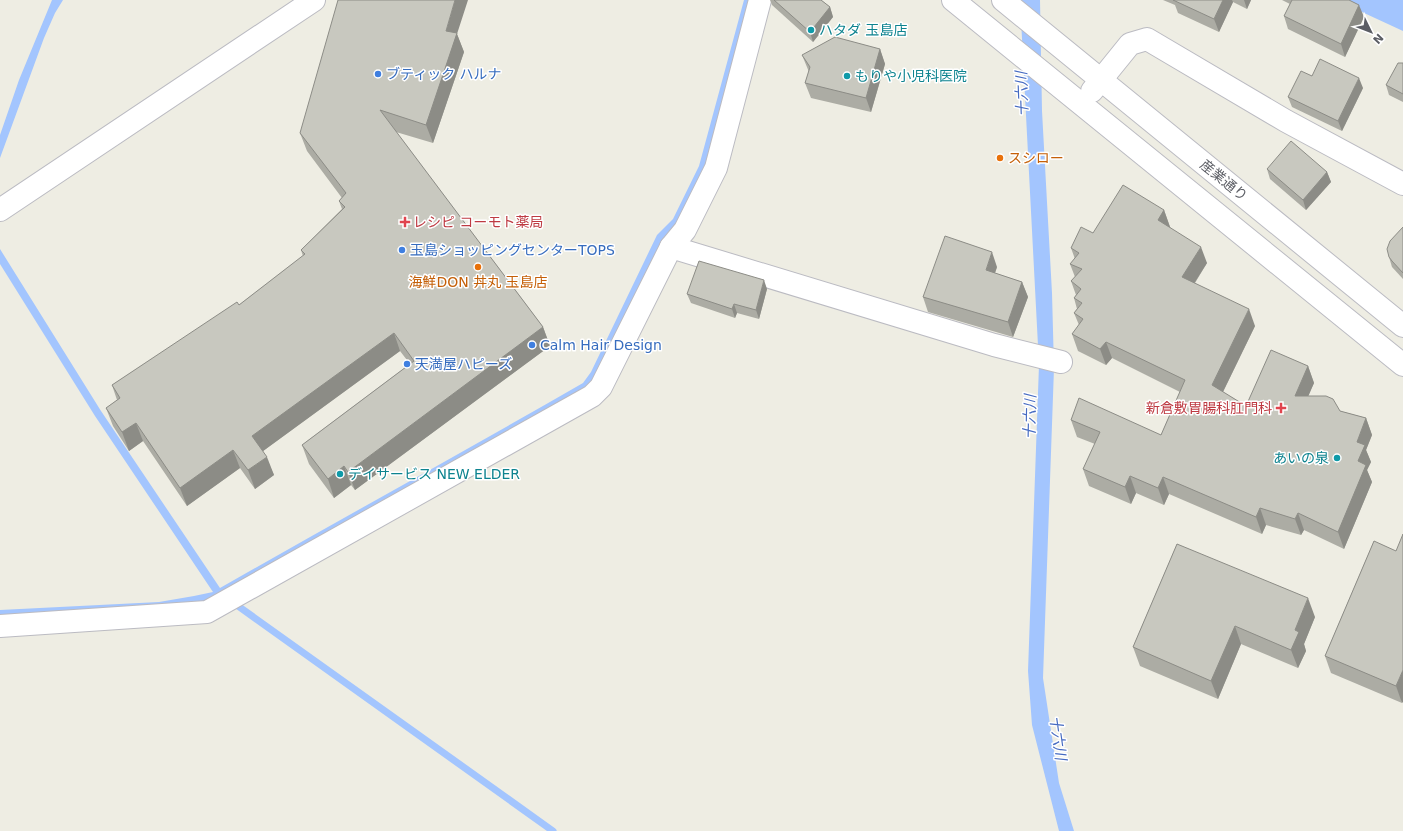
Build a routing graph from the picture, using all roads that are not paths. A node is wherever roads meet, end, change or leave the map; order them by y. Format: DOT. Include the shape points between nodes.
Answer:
graph roads {
  1 [pos="314,0"];
  2 [pos="760,0"];
  3 [pos="953,0"];
  4 [pos="1010,5"];
  5 [pos="1100,80"];
  6 [pos="1082,104"];
  7 [pos="1403,184"];
  8 [pos="0,210"];
  9 [pos="671,247"];
  10 [pos="1403,326"];
  11 [pos="1061,362"];
  12 [pos="1403,364"];
  13 [pos="0,626"];
  1 -- 8 [label="street"];
  2 -- 9 [label="street" via="716,168 685,230"];
  3 -- 6 [label="street"];
  4 -- 5 [label="street, 産業通り"];
  5 -- 6 [label="street"];
  5 -- 7 [label="street" via="1130,44 1147,39 1286,121"];
  5 -- 10 [label="street, 産業通り"];
  6 -- 12 [label="street"];
  9 -- 11 [label="street" via="994,345"];
  9 -- 13 [label="street" via="601,387 592,396 207,612"];
}
